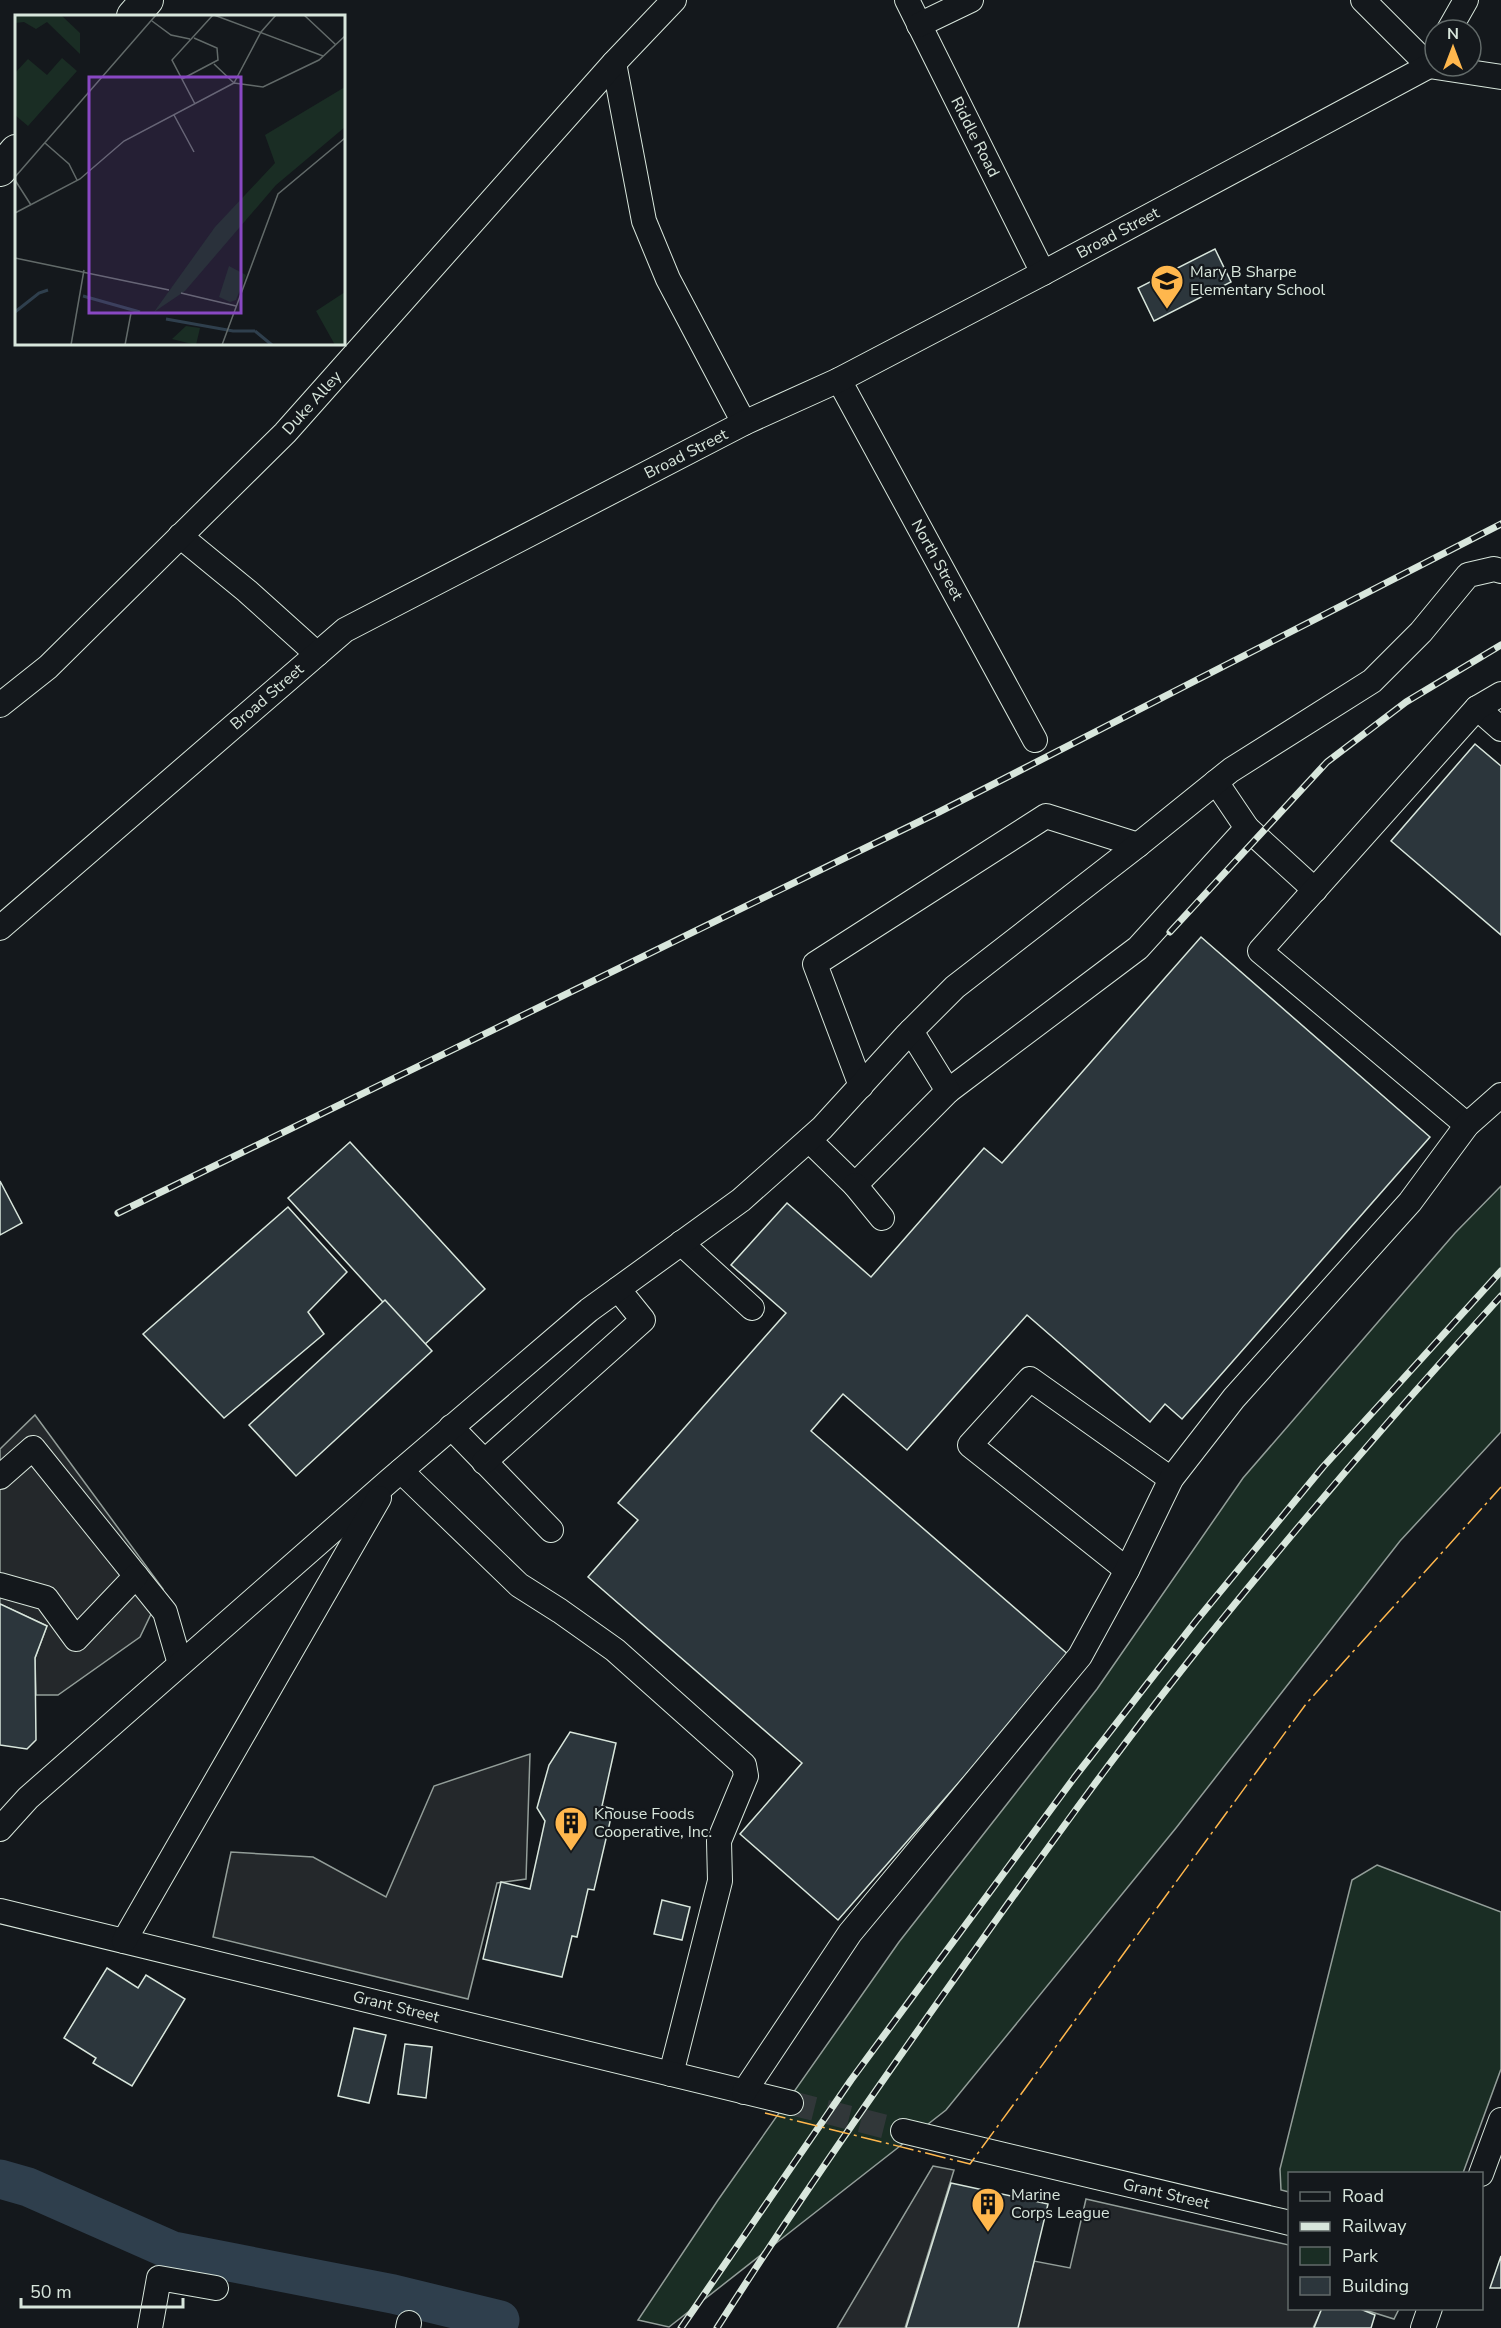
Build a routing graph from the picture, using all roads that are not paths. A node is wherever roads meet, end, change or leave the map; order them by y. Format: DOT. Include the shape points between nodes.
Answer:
graph roads {
  1 [pos="147,0"];
  2 [pos="674,0"];
  3 [pos="907,0"];
  4 [pos="971,0"];
  5 [pos="1363,0"];
  6 [pos="1466,0"];
  7 [pos="134,15"];
  8 [pos="1456,18"];
  9 [pos="919,25"];
  10 [pos="1423,53"];
  11 [pos="614,63"];
  12 [pos="1423,66"];
  13 [pos="1483,72"];
  14 [pos="1501,76"];
  15 [pos="15,152"];
  16 [pos="0,170"];
  17 [pos="1043,273"];
  18 [pos="839,380"];
  19 [pos="744,423"];
  20 [pos="180,536"];
  21 [pos="1501,572"];
  22 [pos="317,654"];
  23 [pos="1501,694"];
  24 [pos="0,705"];
  25 [pos="1477,708"];
  26 [pos="1501,729"];
  27 [pos="1035,740"];
  28 [pos="1216,782"];
  29 [pos="1248,828"];
  30 [pos="1138,845"];
  31 [pos="1315,890"];
  32 [pos="0,928"];
  33 [pos="911,1031"];
  34 [pos="861,1086"];
  35 [pos="948,1090"];
  36 [pos="1501,1095"];
  37 [pos="1467,1125"];
  38 [pos="809,1140"];
  39 [pos="855,1185"];
  40 [pos="882,1218"];
  41 [pos="681,1244"];
  42 [pos="618,1289"];
  43 [pos="752,1308"];
  44 [pos="451,1427"];
  45 [pos="484,1462"];
  46 [pos="395,1476"];
  47 [pos="0,1477"];
  48 [pos="1171,1479"];
  49 [pos="551,1530"];
  50 [pos="1127,1569"];
  51 [pos="136,1576"];
  52 [pos="0,1585"];
  53 [pos="180,1664"];
  54 [pos="0,1829"];
  55 [pos="0,1911"];
  56 [pos="124,1941"];
  57 [pos="671,2074"];
  58 [pos="744,2092"];
  59 [pos="791,2103"];
  60 [pos="1501,2120"];
  61 [pos="903,2131"];
  62 [pos="1482,2172"];
  63 [pos="1288,2223"];
  64 [pos="216,2288"];
  65 [pos="1429,2310"];
  66 [pos="150,2328"];
  67 [pos="1423,2328"];
  1 -- 7 [label="main road"];
  2 -- 11 [label="street, Duke Alley"];
  3 -- 9 [label="street, Riddle Road"];
  4 -- 9 [label="street"];
  5 -- 10 [label="street"];
  6 -- 8 [label="street"];
  9 -- 17 [label="street, Riddle Road"];
  11 -- 19 [label="street" via="644,221 668,279"];
  11 -- 20 [label="street, Duke Alley" via="285,433"];
  12 -- 17 [label="street, Broad Street"];
  13 -- 14 [label="street"];
  15 -- 16 [label="main road"];
  17 -- 18 [label="street, Broad Street"];
  18 -- 19 [label="street, Broad Street"];
  18 -- 27 [label="street, North Street"];
  19 -- 22 [label="street, Broad Street" via="345,630"];
  20 -- 22 [label="street"];
  20 -- 24 [label="street, Duke Alley" via="48,667"];
  21 -- 28 [label="street" via="1494,569 1468,575 1421,632 1372,681"];
  22 -- 32 [label="street, Broad Street"];
  23 -- 25 [label="street"];
  25 -- 26 [label="street"];
  25 -- 31 [label="street"];
  28 -- 29 [label="street"];
  28 -- 30 [label="street"];
  29 -- 31 [label="street"];
  29 -- 35 [label="street" via="1138,948"];
  30 -- 33 [label="street" via="956,987"];
  30 -- 34 [label="street" via="1046,816 815,964"];
  31 -- 37 [label="street" via="1260,951"];
  33 -- 34 [label="street"];
  33 -- 35 [label="street"];
  34 -- 38 [label="street"];
  35 -- 39 [label="street"];
  36 -- 37 [label="street"];
  37 -- 48 [label="street" via="1410,1202 1234,1398"];
  38 -- 39 [label="street"];
  38 -- 41 [label="street" via="741,1200"];
  39 -- 40 [label="street"];
  41 -- 42 [label="street"];
  41 -- 43 [label="street"];
  42 -- 44 [label="street"];
  42 -- 45 [label="street" via="644,1320"];
  44 -- 45 [label="street"];
  44 -- 46 [label="street"];
  45 -- 49 [label="street"];
  46 -- 53 [label="street"];
  46 -- 56 [label="street"];
  46 -- 57 [label="street" via="519,1585 615,1650 744,1765 746,1776 719,1841 720,1881"];
  47 -- 51 [label="street" via="33,1448"];
  48 -- 50 [label="street"];
  48 -- 50 [label="street" via="1030,1379 970,1445"];
  50 -- 58 [label="street" via="1080,1656 850,1933"];
  51 -- 52 [label="street" via="76,1639 46,1598"];
  51 -- 53 [label="street" via="165,1612"];
  53 -- 54 [label="street" via="28,1798"];
  55 -- 56 [label="street, Grant Street"];
  56 -- 57 [label="street, Grant Street"];
  57 -- 58 [label="street, Grant Street"];
  58 -- 59 [label="street, Grant Street"];
  60 -- 62 [label="street"];
  61 -- 63 [label="street, Grant Street"];
  64 -- 66 [label="street" via="159,2278"];
  65 -- 67 [label="street"];
}
